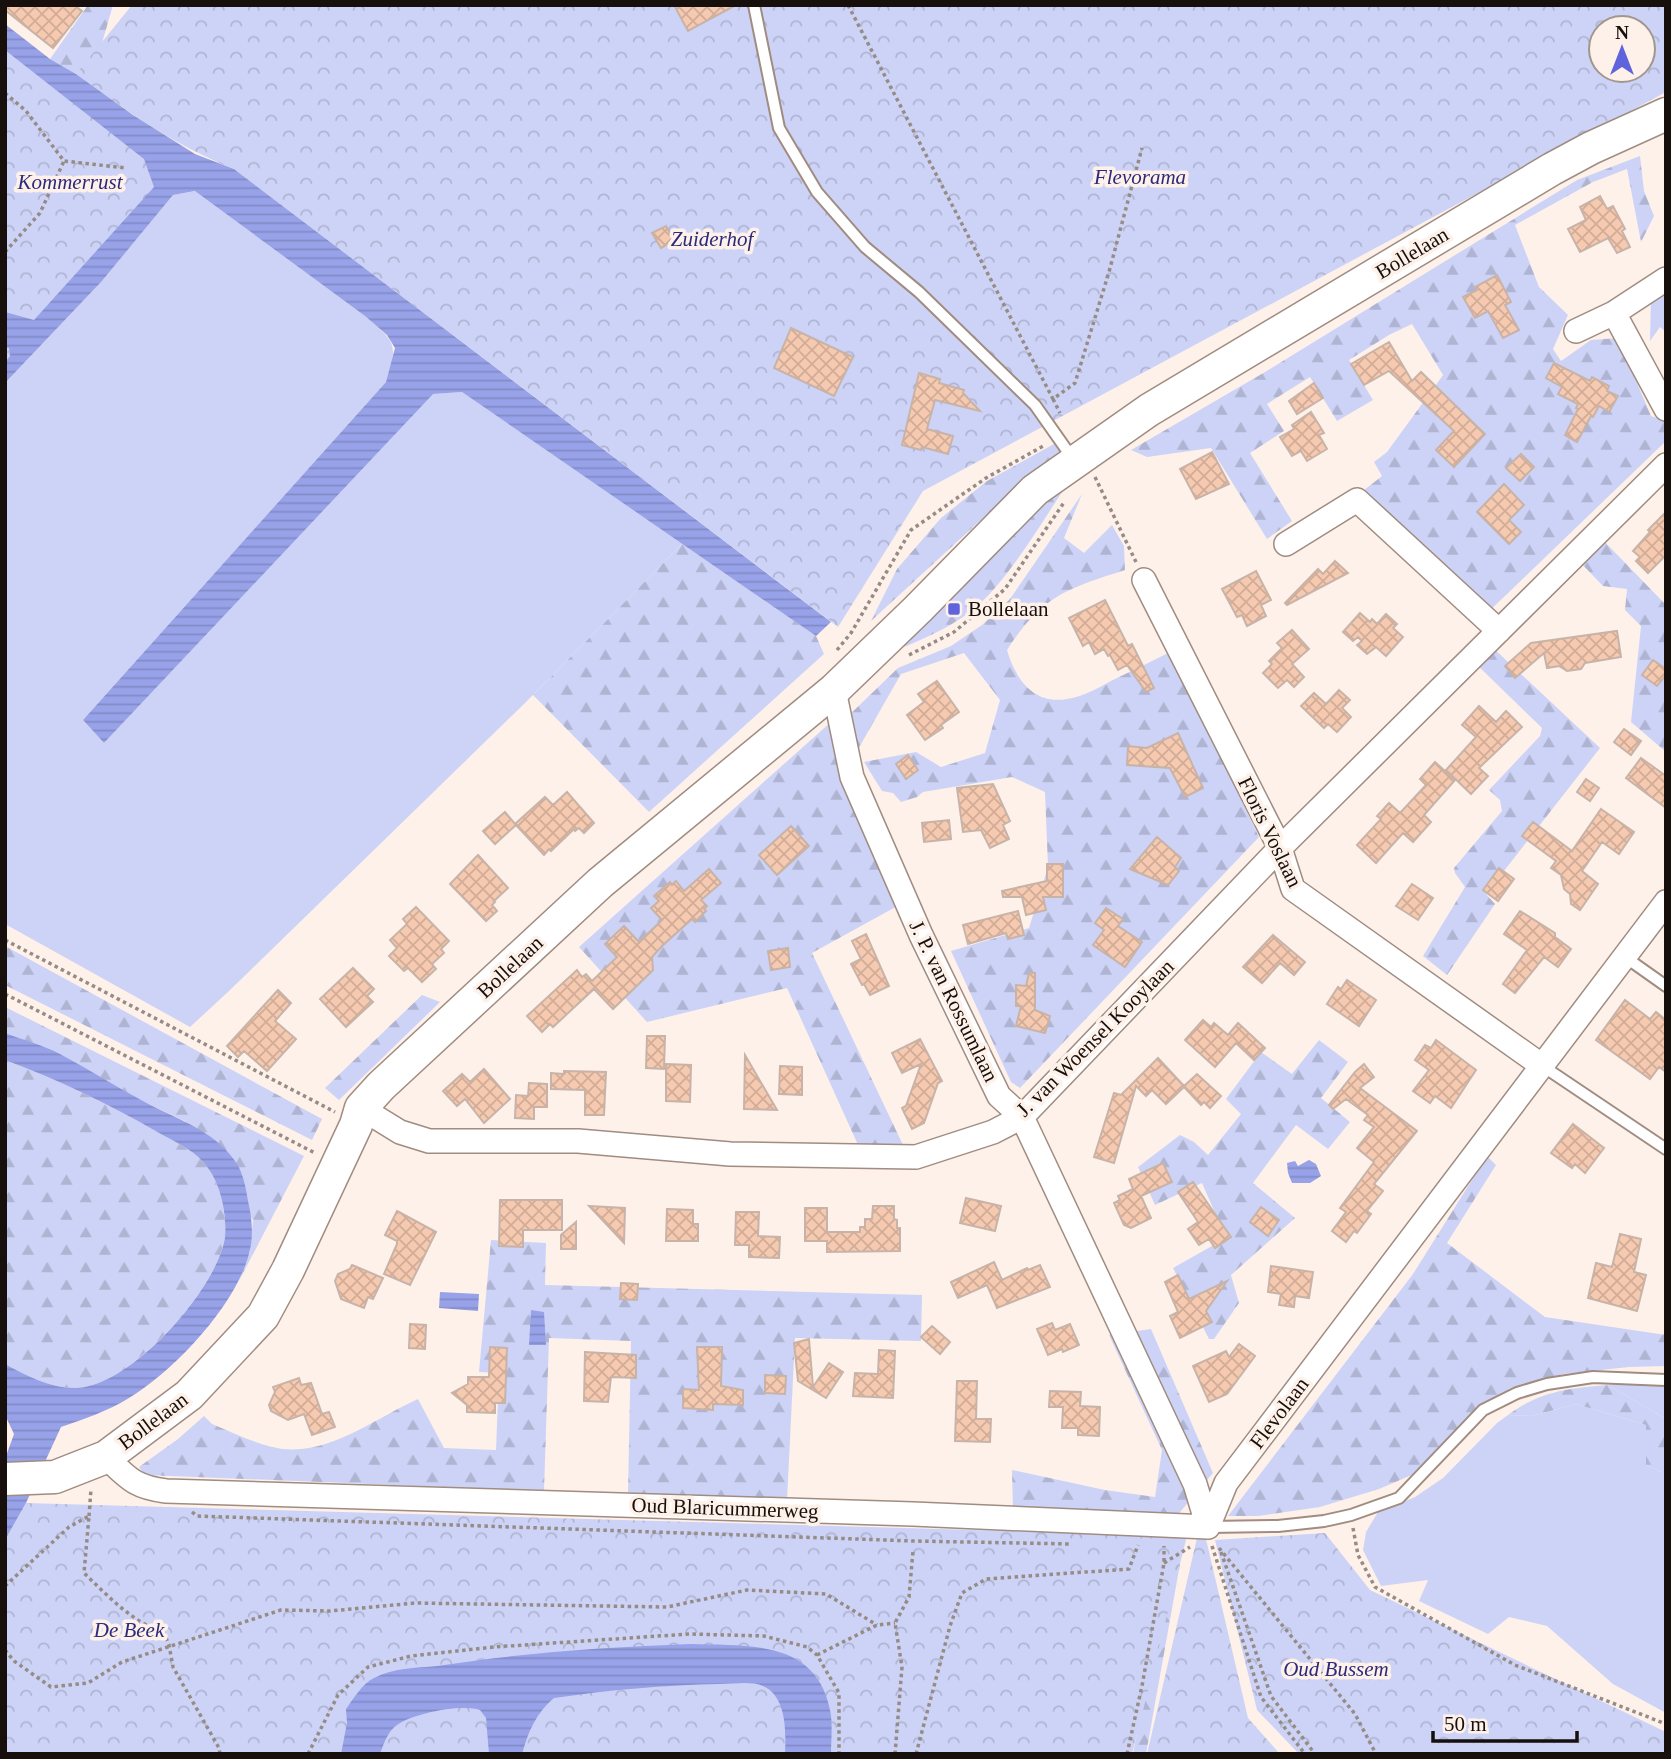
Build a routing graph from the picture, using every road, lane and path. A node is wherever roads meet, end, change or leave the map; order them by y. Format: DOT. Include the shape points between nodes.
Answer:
graph roads {
  1 [pos="754,5"];
  2 [pos="848,5"];
  3 [pos="5,93"];
  4 [pos="1666,114"];
  5 [pos="1142,148"];
  6 [pos="64,161"];
  7 [pos="126,168"];
  8 [pos="5,252"];
  9 [pos="1666,278"];
  10 [pos="1614,313"];
  11 [pos="1576,331"];
  12 [pos="1666,409"];
  13 [pos="1083,465"];
  14 [pos="1666,465"];
  15 [pos="1286,544"];
  16 [pos="1144,580"];
  17 [pos="1499,631"];
  18 [pos="834,690"];
  19 [pos="1280,848"];
  20 [pos="1666,902"];
  21 [pos="5,940"];
  22 [pos="1625,957"];
  23 [pos="1666,986"];
  24 [pos="5,995"];
  25 [pos="1541,1065"];
  26 [pos="359,1116"];
  27 [pos="1022,1117"];
  28 [pos="1666,1149"];
  29 [pos="315,1153"];
  30 [pos="1666,1380"];
  31 [pos="106,1457"];
  32 [pos="5,1479"];
  33 [pos="166,1491"];
  34 [pos="1351,1515"];
  35 [pos="1208,1527"];
  36 [pos="913,1541"];
  37 [pos="1072,1544"];
  38 [pos="1138,1545"];
  39 [pos="1164,1545"];
  40 [pos="1173,1545"];
  41 [pos="1183,1545"];
  42 [pos="1219,1548"];
  43 [pos="913,1551"];
  44 [pos="911,1574"];
  45 [pos="5,1586"];
  46 [pos="895,1623"];
  47 [pos="877,1625"];
  48 [pos="169,1645"];
  49 [pos="5,1650"];
  50 [pos="817,1656"];
  51 [pos="1666,1724"];
  52 [pos="220,1754"];
  53 [pos="309,1754"];
  54 [pos="839,1754"];
  55 [pos="895,1754"];
  56 [pos="916,1754"];
  57 [pos="1127,1754"];
  58 [pos="1305,1754"];
  59 [pos="1315,1754"];
  60 [pos="1376,1754"];
  1 -- 13 [label="lane" via="779,128 817,192 865,247 919,292 1035,405"];
  2 -- 5 [label="path" via="1053,399 1074,383"];
  3 -- 6 [label="path" via="26,111"];
  4 -- 13 [label="main road, Bollelaan" via="1552,169 1149,410"];
  6 -- 7 [label="path"];
  6 -- 8 [label="path" via="40,213"];
  9 -- 10 [label="street"];
  10 -- 11 [label="street"];
  10 -- 12 [label="street"];
  13 -- 16 [label="path"];
  13 -- 18 [label="main road, Bollelaan" via="1035,490"];
  14 -- 17 [label="street, J. van Woensel Kooylaan"];
  15 -- 17 [label="street" via="1357,500"];
  16 -- 19 [label="street, Floris Voslaan"];
  17 -- 19 [label="street, J. van Woensel Kooylaan"];
  18 -- 26 [label="main road, Bollelaan" via="600,883 380,1086"];
  18 -- 27 [label="street, J. P. van Rossumlaan" via="852,777 921,935 999,1096"];
  19 -- 25 [label="street, Floris Voslaan" via="1293,889"];
  19 -- 27 [label="street, J. van Woensel Kooylaan"];
  20 -- 22 [label="street, Flevolaan"];
  21 -- 26 [label="path"];
  22 -- 23 [label="lane"];
  22 -- 25 [label="street, Flevolaan"];
  24 -- 29 [label="path"];
  25 -- 28 [label="lane"];
  25 -- 35 [label="street, Flevolaan" via="1226,1483"];
  26 -- 27 [label="street, J. van Woensel Kooylaan" via="429,1141 578,1141 730,1154 903,1157 993,1132"];
  26 -- 31 [label="main road, Bollelaan" via="263,1316 189,1395"];
  27 -- 35 [label="street, J. P. van Rossumlaan" via="1195,1484"];
  30 -- 34 [label="lane" via="1593,1377 1517,1393 1483,1410 1399,1498"];
  31 -- 32 [label="main road" via="55,1477"];
  31 -- 33 [label="street, Oud Blaricummerweg" via="128,1480"];
  33 -- 35 [label="street, Oud Blaricummerweg"];
  33 -- 36 [label="path" via="197,1516"];
  34 -- 35 [label="lane" via="1278,1526"];
  34 -- 51 [label="path" via="1357,1555 1375,1587 1515,1665"];
  35 -- 42 [label="path"];
  35 -- 58 [label="path" via="1261,1697"];
  36 -- 37 [label="path"];
  36 -- 43 [label="path"];
  38 -- 56 [label="path" via="1129,1569 986,1579 962,1593"];
  39 -- 40 [label="path"];
  41 -- 57 [label="path" via="1192,1546 1164,1563"];
  42 -- 59 [label="path" via="1271,1696"];
  42 -- 60 [label="path" via="1355,1714"];
  43 -- 44 [label="path"];
  43 -- 46 [label="path" via="909,1597"];
  45 -- 48 [label="path" via="69,1527 89,1516 84,1573 120,1608 164,1633"];
  46 -- 47 [label="path"];
  46 -- 55 [label="path" via="902,1667"];
  47 -- 48 [label="path" via="826,1594 747,1590 667,1607 415,1603 330,1611 281,1609"];
  47 -- 50 [label="path"];
  48 -- 49 [label="path" via="122,1661 88,1683 51,1687"];
  48 -- 52 [label="path" via="173,1667"];
  50 -- 53 [label="path" via="807,1647 764,1636 689,1634 411,1656 368,1667 338,1695"];
  50 -- 54 [label="path" via="839,1693"];
}
